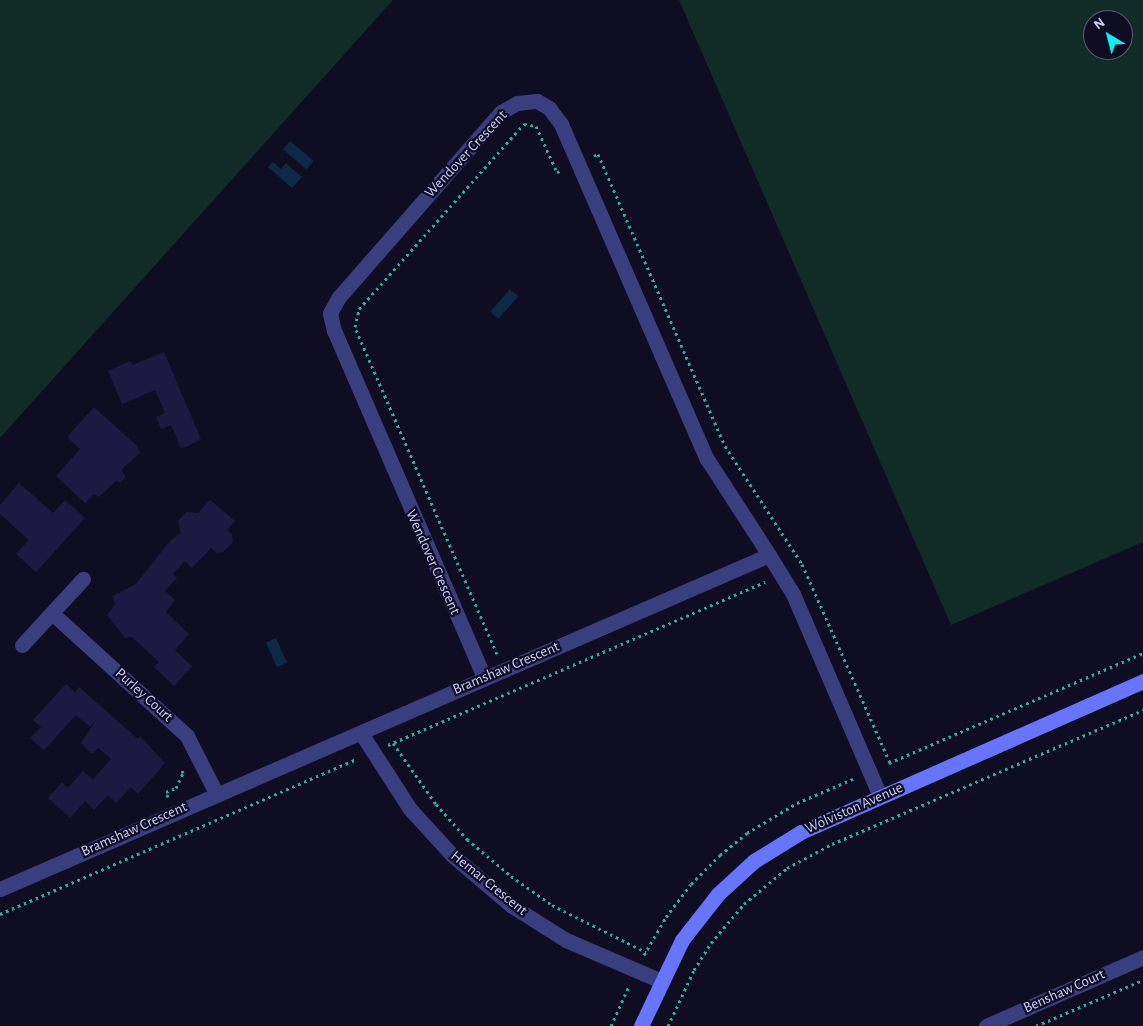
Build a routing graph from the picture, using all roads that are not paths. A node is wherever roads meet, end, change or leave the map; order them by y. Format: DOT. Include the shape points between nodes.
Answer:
graph roads {
  1 [pos="769,555"];
  2 [pos="83,579"];
  3 [pos="52,612"];
  4 [pos="22,646"];
  5 [pos="484,677"];
  6 [pos="1143,682"];
  7 [pos="361,733"];
  8 [pos="216,793"];
  9 [pos="880,796"];
  10 [pos="0,889"];
  11 [pos="1143,957"];
  12 [pos="661,981"];
  13 [pos="641,1026"];
  14 [pos="986,1026"];
  1 -- 5 [label="street, Bramshaw Crescent"];
  1 -- 5 [label="street, Wendover Crescent" via="707,459 560,124 549,108 537,102 517,103 501,112 339,297 330,313 334,331"];
  1 -- 9 [label="street" via="793,594"];
  2 -- 3 [label="street"];
  3 -- 4 [label="street"];
  3 -- 8 [label="street, Purley Court" via="175,722 187,736"];
  5 -- 7 [label="street, Bramshaw Crescent"];
  6 -- 9 [label="street, Wolviston Avenue"];
  7 -- 8 [label="street, Bramshaw Crescent"];
  7 -- 12 [label="street, Hemar Crescent" via="410,809 452,855 512,906 566,940"];
  8 -- 10 [label="street, Bramshaw Crescent"];
  9 -- 12 [label="street, Wolviston Avenue" via="801,832 754,860 718,894 682,940"];
  11 -- 14 [label="street, Benshaw Court"];
  12 -- 13 [label="street, Wolviston Avenue"];
}
